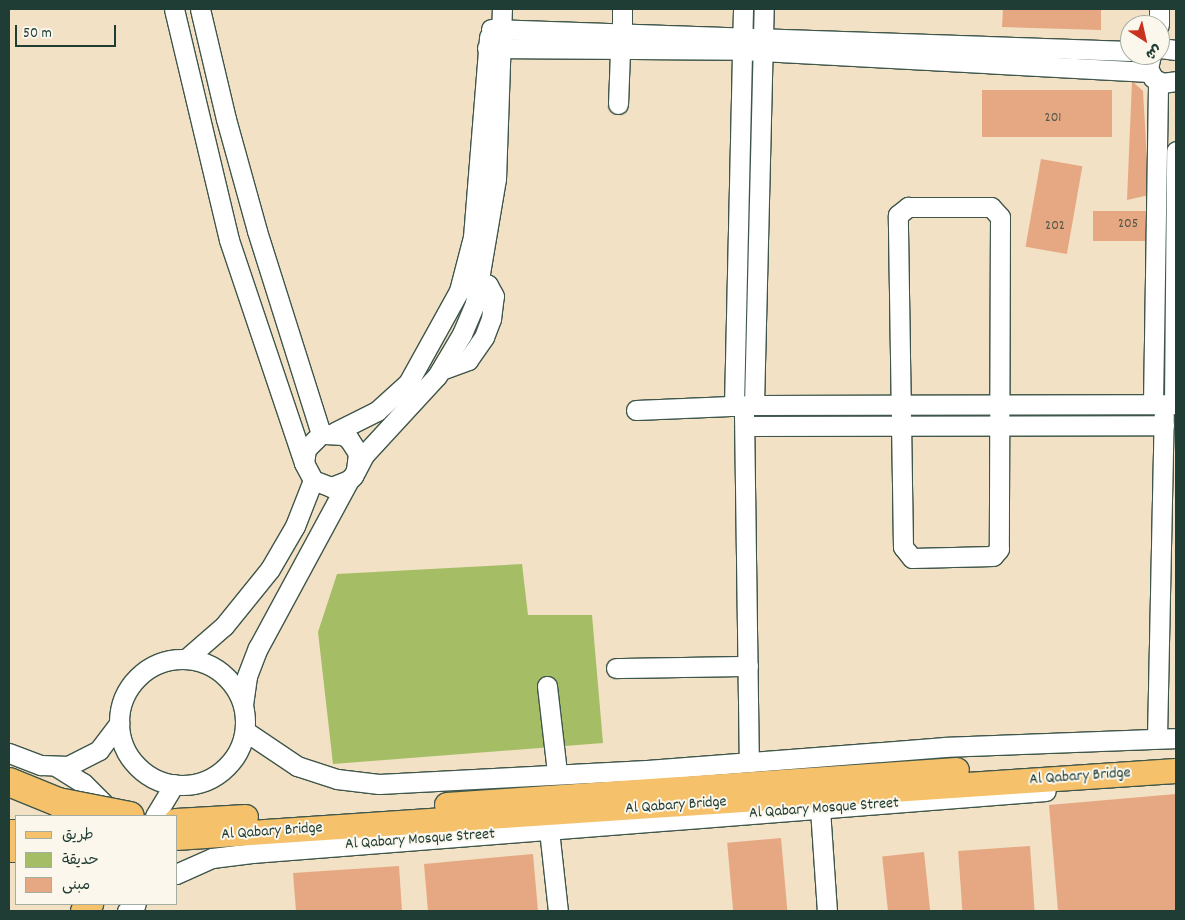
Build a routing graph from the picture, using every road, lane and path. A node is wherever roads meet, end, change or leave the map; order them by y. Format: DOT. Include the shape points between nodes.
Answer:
graph roads {
  1 [pos="174,9"];
  2 [pos="200,9"];
  3 [pos="490,9"];
  4 [pos="502,9"];
  5 [pos="622,9"];
  6 [pos="743,9"];
  7 [pos="764,9"];
  8 [pos="496,29"];
  9 [pos="622,33"];
  10 [pos="742,43"];
  11 [pos="763,44"];
  12 [pos="495,49"];
  13 [pos="620,51"];
  14 [pos="1120,51"];
  15 [pos="1159,72"];
  16 [pos="618,104"];
  17 [pos="1176,151"];
  18 [pos="257,231"];
  19 [pos="228,240"];
  20 [pos="1167,404"];
  21 [pos="744,406"];
  22 [pos="1000,406"];
  23 [pos="901,407"];
  24 [pos="636,410"];
  25 [pos="1164,425"];
  26 [pos="745,426"];
  27 [pos="901,426"];
  28 [pos="1000,426"];
  29 [pos="328,433"];
  30 [pos="304,463"];
  31 [pos="353,475"];
  32 [pos="313,480"];
  33 [pos="186,659"];
  34 [pos="748,666"];
  35 [pos="616,668"];
  36 [pos="547,686"];
  37 [pos="243,705"];
  38 [pos="119,723"];
  39 [pos="244,731"];
  40 [pos="1157,738"];
  41 [pos="1176,738"];
  42 [pos="9,753"];
  43 [pos="1176,757"];
  44 [pos="749,762"];
  45 [pos="57,768"];
  46 [pos="1176,771"];
  47 [pos="557,773"];
  48 [pos="9,782"];
  49 [pos="1176,783"];
  50 [pos="174,784"];
  51 [pos="820,809"];
  52 [pos="114,815"];
  53 [pos="125,815"];
  54 [pos="156,815"];
  55 [pos="178,821"];
  56 [pos="549,830"];
  57 [pos="229,834"];
  58 [pos="178,838"];
  59 [pos="178,850"];
  60 [pos="178,873"];
  61 [pos="558,911"];
  62 [pos="827,911"];
  1 -- 19 [label="street"];
  2 -- 18 [label="street"];
  3 -- 8 [label="street"];
  4 -- 8 [label="street"];
  5 -- 9 [label="street"];
  6 -- 10 [label="street"];
  7 -- 11 [label="street"];
  8 -- 9 [label="street"];
  8 -- 12 [label="street"];
  9 -- 10 [label="street"];
  10 -- 11 [label="street"];
  10 -- 13 [label="street"];
  10 -- 21 [label="street"];
  11 -- 14 [label="street"];
  11 -- 15 [label="street"];
  11 -- 21 [label="street"];
  12 -- 13 [label="street"];
  12 -- 29 [label="street" via="473,237 459,291 408,384 377,411"];
  12 -- 31 [label="street" via="496,179 480,281 469,319 440,370 416,402 364,455"];
  13 -- 16 [label="street"];
  15 -- 20 [label="street"];
  17 -- 20 [label="street"];
  18 -- 19 [label="street"];
  18 -- 29 [label="street"];
  19 -- 30 [label="street"];
  20 -- 22 [label="street"];
  20 -- 25 [label="street"];
  21 -- 23 [label="street"];
  21 -- 24 [label="street"];
  21 -- 26 [label="street"];
  22 -- 23 [label="street"];
  22 -- 23 [label="street" via="1000,217 991,207 908,207 898,215"];
  22 -- 28 [label="street"];
  23 -- 27 [label="street"];
  25 -- 28 [label="street"];
  25 -- 40 [label="street"];
  26 -- 27 [label="street"];
  26 -- 34 [label="street"];
  27 -- 28 [label="street"];
  27 -- 28 [label="street" via="903,547 912,558 997,553"];
  29 -- 30 [label="street" via="309,443"];
  29 -- 31 [label="street" via="350,439 355,446 358,453"];
  30 -- 32 [label="street"];
  31 -- 32 [label="street" via="331,487"];
  31 -- 37 [label="street" via="258,648 247,676"];
  32 -- 33 [label="street" via="295,526 266,576 224,626"];
  33 -- 37 [label="street" via="199,661 222,673 232,682"];
  33 -- 38 [label="street" via="161,663 139,676 124,698"];
  34 -- 35 [label="street"];
  34 -- 44 [label="street"];
  36 -- 47 [label="street"];
  37 -- 39 [label="street"];
  38 -- 45 [label="street" via="107,742 94,754"];
  38 -- 50 [label="street" via="120,736 131,759 150,776"];
  39 -- 47 [label="street" via="297,766 358,783"];
  39 -- 50 [label="street" via="236,754 220,772 198,783"];
  40 -- 41 [label="street"];
  40 -- 44 [label="street" via="945,747"];
  42 -- 45 [label="street"];
  43 -- 55 [label="main road, Al Qabary Bridge"];
  44 -- 47 [label="street"];
  45 -- 52 [label="street" via="94,793"];
  46 -- 57 [label="main road, Al Qabary Bridge"];
  48 -- 53 [label="highway, bridge" via="58,802"];
  49 -- 51 [label="street, Al Qabary Mosque Street"];
  50 -- 54 [label="street"];
  51 -- 56 [label="street, Al Qabary Mosque Street"];
  51 -- 62 [label="street"];
  56 -- 60 [label="street, Al Qabary Mosque Street" via="230,855 195,864"];
  56 -- 61 [label="street"];
  57 -- 58 [label="main road, Al Qabary Bridge"];
  57 -- 59 [label="main road"];
}
